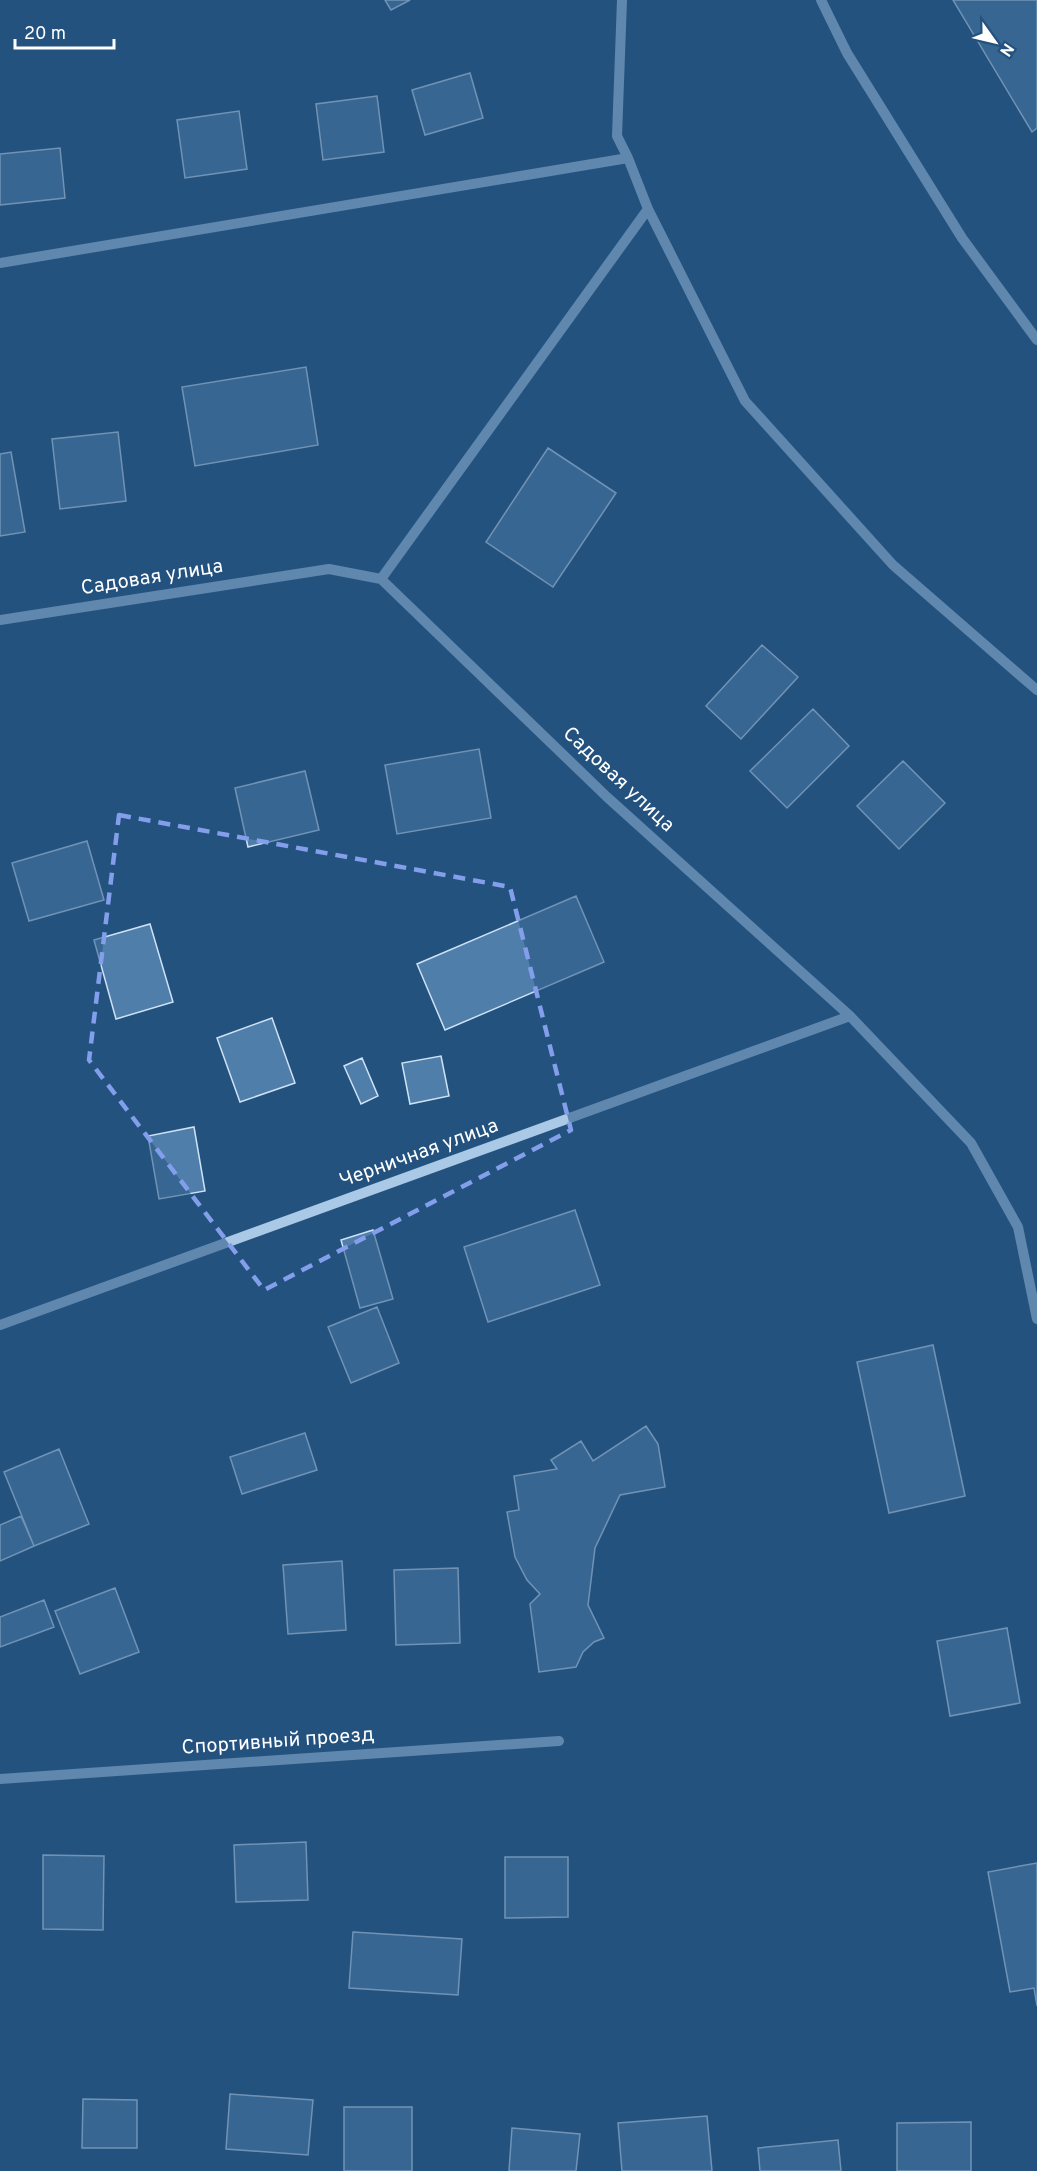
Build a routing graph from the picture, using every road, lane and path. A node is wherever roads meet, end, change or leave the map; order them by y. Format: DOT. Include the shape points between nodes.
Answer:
graph roads {
  1 [pos="622,0"];
  2 [pos="821,0"];
  3 [pos="628,158"];
  4 [pos="648,209"];
  5 [pos="0,263"];
  6 [pos="1037,340"];
  7 [pos="381,579"];
  8 [pos="0,620"];
  9 [pos="1037,690"];
  10 [pos="850,1016"];
  11 [pos="1037,1318"];
  12 [pos="0,1325"];
  13 [pos="559,1741"];
  14 [pos="0,1779"];
  1 -- 3 [label="street" via="617,136"];
  2 -- 6 [label="street" via="847,53 962,238"];
  3 -- 4 [label="street"];
  3 -- 5 [label="street"];
  4 -- 7 [label="street"];
  4 -- 9 [label="street" via="745,401 892,565"];
  7 -- 8 [label="street, Садовая улица" via="329,569"];
  7 -- 10 [label="street, Садовая улица" via="607,796"];
  10 -- 11 [label="street, Садовая улица" via="971,1143 1018,1227"];
  10 -- 12 [label="street, Черничная улица"];
  13 -- 14 [label="street, Спортивный проезд"];
}
